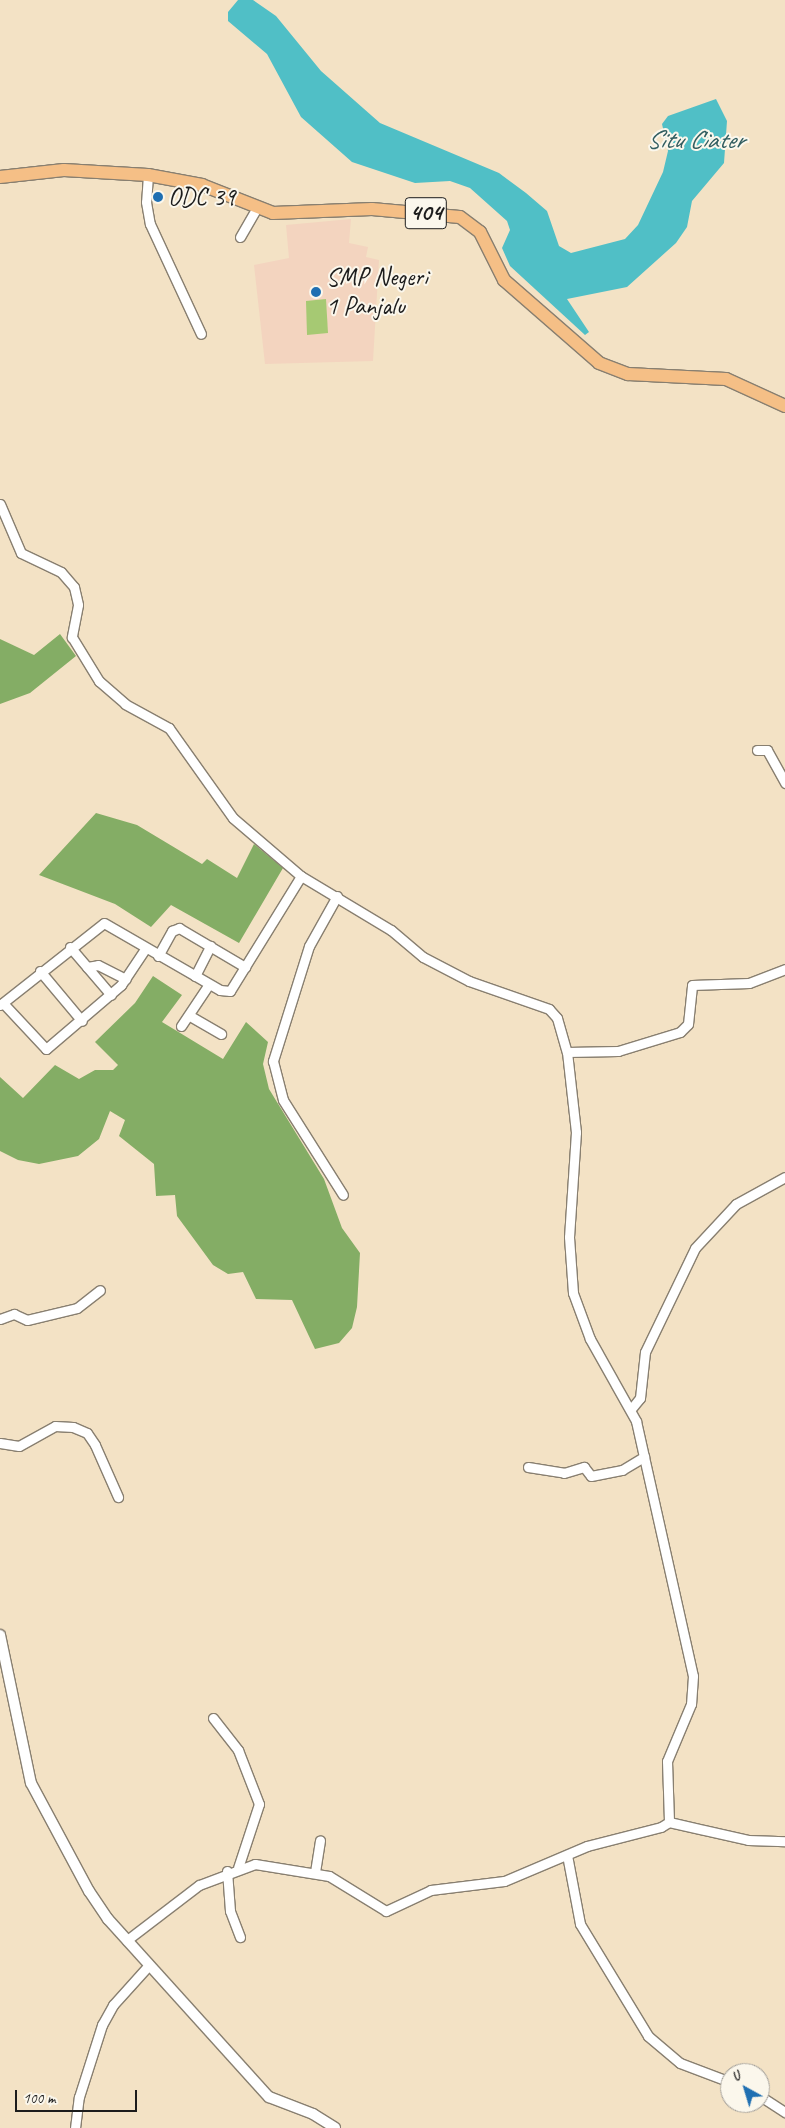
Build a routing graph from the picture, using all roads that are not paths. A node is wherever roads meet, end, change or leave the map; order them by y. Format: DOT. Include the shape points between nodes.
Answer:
graph roads {
  1 [pos="148,175"];
  2 [pos="0,176"];
  3 [pos="256,209"];
  4 [pos="240,237"];
  5 [pos="201,334"];
  6 [pos="785,406"];
  7 [pos="0,504"];
  8 [pos="756,750"];
  9 [pos="785,784"];
  10 [pos="301,876"];
  11 [pos="337,896"];
  12 [pos="210,946"];
  13 [pos="70,947"];
  14 [pos="145,949"];
  15 [pos="158,956"];
  16 [pos="245,967"];
  17 [pos="87,968"];
  18 [pos="785,969"];
  19 [pos="40,971"];
  20 [pos="195,976"];
  21 [pos="126,979"];
  22 [pos="210,984"];
  23 [pos="111,995"];
  24 [pos="2,1004"];
  25 [pos="190,1016"];
  26 [pos="82,1020"];
  27 [pos="181,1026"];
  28 [pos="221,1034"];
  29 [pos="567,1052"];
  30 [pos="785,1177"];
  31 [pos="343,1195"];
  32 [pos="100,1290"];
  33 [pos="0,1319"];
  34 [pos="631,1409"];
  35 [pos="0,1443"];
  36 [pos="644,1457"];
  37 [pos="528,1467"];
  38 [pos="118,1497"];
  39 [pos="0,1635"];
  40 [pos="213,1718"];
  41 [pos="669,1822"];
  42 [pos="320,1840"];
  43 [pos="785,1841"];
  44 [pos="567,1855"];
  45 [pos="238,1868"];
  46 [pos="227,1871"];
  47 [pos="315,1872"];
  48 [pos="240,1937"];
  49 [pos="128,1940"];
  50 [pos="149,1964"];
  51 [pos="720,2078"];
  52 [pos="770,2102"];
  53 [pos="785,2112"];
  54 [pos="75,2128"];
  55 [pos="335,2128"];
  1 -- 2 [label="main road, 404" via="64,170"];
  1 -- 3 [label="main road, 404" via="202,185"];
  1 -- 5 [label="street" via="146,202 150,224"];
  3 -- 4 [label="street"];
  3 -- 6 [label="main road, 404" via="284,214 372,209 460,218 480,232 504,280 599,363 628,374 726,379"];
  7 -- 10 [label="street" via="21,553 61,572 74,587 78,605 72,637 99,681 125,704 169,728 233,818"];
  8 -- 9 [label="street" via="766,750"];
  10 -- 11 [label="street"];
  10 -- 16 [label="street"];
  11 -- 29 [label="street" via="423,957 461,977 549,1009 557,1018"];
  11 -- 31 [label="street" via="309,946 273,1061 283,1100"];
  12 -- 15 [label="street" via="175,928"];
  12 -- 16 [label="street"];
  12 -- 20 [label="street"];
  13 -- 14 [label="street" via="104,924"];
  13 -- 17 [label="street"];
  13 -- 19 [label="street"];
  14 -- 15 [label="street"];
  14 -- 21 [label="street"];
  15 -- 20 [label="street"];
  16 -- 22 [label="street" via="230,990"];
  17 -- 21 [label="street" via="98,965"];
  17 -- 23 [label="street"];
  18 -- 29 [label="street" via="743,984 692,985 688,1024 680,1032 618,1051"];
  19 -- 24 [label="street"];
  19 -- 26 [label="street"];
  20 -- 22 [label="street"];
  21 -- 23 [label="street"];
  22 -- 25 [label="street"];
  23 -- 26 [label="street"];
  24 -- 26 [label="street" via="44,1049"];
  25 -- 27 [label="street"];
  25 -- 28 [label="street"];
  29 -- 34 [label="street" via="576,1132 569,1237 573,1293 590,1340"];
  30 -- 34 [label="street" via="736,1204 695,1248 645,1352 640,1398"];
  32 -- 33 [label="street" via="77,1308 27,1320 14,1314"];
  34 -- 36 [label="street"];
  35 -- 38 [label="street" via="19,1446 55,1426 73,1427 87,1433"];
  36 -- 37 [label="street" via="622,1470 591,1476 584,1467 564,1473"];
  36 -- 41 [label="street" via="693,1676 691,1704 667,1761"];
  39 -- 49 [label="street" via="31,1783 86,1888"];
  40 -- 45 [label="street" via="238,1750 259,1804"];
  41 -- 43 [label="street" via="748,1840"];
  41 -- 44 [label="street"];
  42 -- 47 [label="street"];
  44 -- 47 [label="street" via="504,1881 432,1890 386,1911 369,1904 345,1883"];
  44 -- 51 [label="street" via="580,1924 648,2036 680,2063"];
  45 -- 46 [label="street"];
  45 -- 47 [label="street" via="255,1864"];
  46 -- 48 [label="street" via="230,1911"];
  46 -- 49 [label="street" via="199,1885"];
  49 -- 50 [label="street"];
  50 -- 54 [label="street" via="113,2005 102,2025 79,2097"];
  50 -- 55 [label="street" via="269,2097 313,2114"];
  52 -- 53 [label="street"];
}
